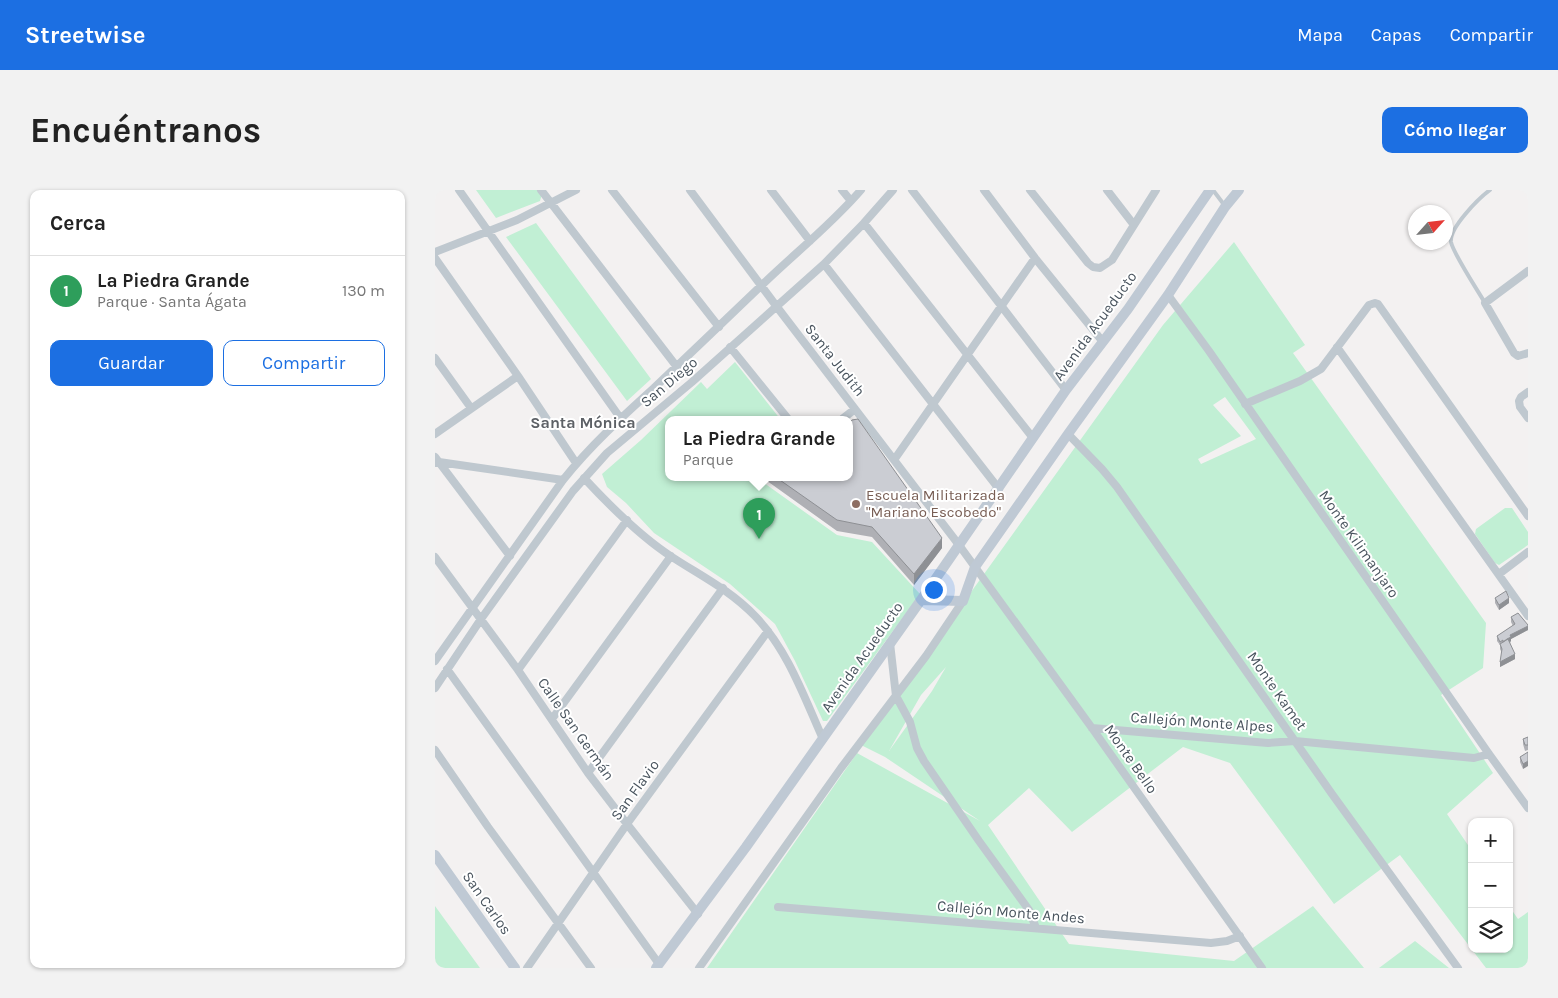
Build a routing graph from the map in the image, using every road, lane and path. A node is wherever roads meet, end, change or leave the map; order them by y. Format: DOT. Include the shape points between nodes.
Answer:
graph roads {
  1 [pos="459,190"];
  2 [pos="541,190"];
  3 [pos="576,190"];
  4 [pos="612,190"];
  5 [pos="690,190"];
  6 [pos="771,190"];
  7 [pos="842,190"];
  8 [pos="861,190"];
  9 [pos="893,190"];
  10 [pos="912,190"];
  11 [pos="984,190"];
  12 [pos="1030,190"];
  13 [pos="1107,190"];
  14 [pos="1155,190"];
  15 [pos="1212,190"];
  16 [pos="1239,190"];
  17 [pos="1490,190"];
  18 [pos="851,201"];
  19 [pos="551,204"];
  20 [pos="1225,207"];
  21 [pos="864,223"];
  22 [pos="1134,225"];
  23 [pos="488,233"];
  24 [pos="810,241"];
  25 [pos="435,252"];
  26 [pos="435,258"];
  27 [pos="1035,258"];
  28 [pos="824,264"];
  29 [pos="1528,271"];
  30 [pos="761,285"];
  31 [pos="1167,296"];
  32 [pos="1485,304"];
  33 [pos="1001,305"];
  34 [pos="777,307"];
  35 [pos="719,327"];
  36 [pos="1103,342"];
  37 [pos="1337,346"];
  38 [pos="730,347"];
  39 [pos="967,353"];
  40 [pos="1528,353"];
  41 [pos="435,358"];
  42 [pos="677,367"];
  43 [pos="518,376"];
  44 [pos="1066,390"];
  45 [pos="1528,392"];
  46 [pos="933,404"];
  47 [pos="1245,404"];
  48 [pos="471,408"];
  49 [pos="855,409"];
  50 [pos="786,416"];
  51 [pos="846,416"];
  52 [pos="1528,418"];
  53 [pos="621,419"];
  54 [pos="435,434"];
  55 [pos="1068,434"];
  56 [pos="1033,438"];
  57 [pos="894,460"];
  58 [pos="436,461"];
  59 [pos="576,463"];
  60 [pos="584,478"];
  61 [pos="563,480"];
  62 [pos="999,489"];
  63 [pos="1528,516"];
  64 [pos="627,520"];
  65 [pos="959,545"];
  66 [pos="1528,552"];
  67 [pos="510,556"];
  68 [pos="671,556"];
  69 [pos="435,557"];
  70 [pos="975,567"];
  71 [pos="1499,574"];
  72 [pos="723,588"];
  73 [pos="921,600"];
  74 [pos="963,601"];
  75 [pos="473,608"];
  76 [pos="1528,616"];
  77 [pos="481,619"];
  78 [pos="768,631"];
  79 [pos="890,643"];
  80 [pos="436,657"];
  81 [pos="447,669"];
  82 [pos="517,670"];
  83 [pos="435,688"];
  84 [pos="896,696"];
  85 [pos="552,719"];
  86 [pos="1092,728"];
  87 [pos="823,739"];
  88 [pos="1295,741"];
  89 [pos="435,750"];
  90 [pos="1489,754"];
  91 [pos="588,772"];
  92 [pos="1528,808"];
  93 [pos="627,824"];
  94 [pos="435,855"];
  95 [pos="593,873"];
  96 [pos="779,908"];
  97 [pos="698,914"];
  98 [pos="558,923"];
  99 [pos="1035,928"];
  100 [pos="1240,936"];
  101 [pos="658,966"];
  102 [pos="515,968"];
  103 [pos="527,968"];
  104 [pos="591,968"];
  105 [pos="699,968"];
  106 [pos="1262,968"];
  107 [pos="1458,968"];
  1 -- 23 [label="street"];
  2 -- 19 [label="street"];
  3 -- 19 [label="street"];
  4 -- 35 [label="street"];
  5 -- 30 [label="street, Santa Judith"];
  6 -- 24 [label="street"];
  7 -- 18 [label="street"];
  8 -- 18 [label="street, San Diego"];
  9 -- 21 [label="street, San Diego"];
  10 -- 33 [label="street"];
  11 -- 27 [label="street"];
  12 -- 22 [label="street" via="1093,267 1100,268 1112,260"];
  13 -- 22 [label="street"];
  14 -- 22 [label="street"];
  15 -- 20 [label="lane"];
  15 -- 36 [label="street, Avenida Acueducto"];
  16 -- 20 [label="street"];
  17 -- 32 [label="lane" via="1453,230 1451,242"];
  18 -- 24 [label="street, San Diego"];
  19 -- 23 [label="street"];
  19 -- 42 [label="street"];
  20 -- 31 [label="street"];
  21 -- 28 [label="street, San Diego"];
  21 -- 39 [label="street"];
  23 -- 25 [label="street"];
  23 -- 53 [label="street"];
  24 -- 30 [label="street, San Diego"];
  26 -- 43 [label="street"];
  27 -- 33 [label="street"];
  27 -- 36 [label="street"];
  28 -- 34 [label="street, San Diego"];
  28 -- 46 [label="street"];
  29 -- 32 [label="street"];
  30 -- 34 [label="street, Santa Judith"];
  30 -- 35 [label="street, San Diego"];
  31 -- 47 [label="street, Monte Kilimanjaro"];
  31 -- 55 [label="street"];
  32 -- 40 [label="street" via="1516,355"];
  33 -- 39 [label="street"];
  33 -- 44 [label="street"];
  34 -- 38 [label="street, San Diego"];
  34 -- 49 [label="street, Santa Judith"];
  35 -- 42 [label="street, San Diego"];
  36 -- 44 [label="street, Avenida Acueducto"];
  37 -- 47 [label="street" via="1321,369 1311,376"];
  37 -- 63 [label="street" via="1369,305 1375,303 1382,307"];
  37 -- 71 [label="street"];
  38 -- 50 [label="street"];
  38 -- 60 [label="street, San Diego" via="607,453"];
  39 -- 46 [label="street"];
  39 -- 56 [label="street"];
  41 -- 48 [label="street"];
  42 -- 53 [label="street, San Diego"];
  43 -- 48 [label="street"];
  43 -- 59 [label="street"];
  44 -- 56 [label="street, Avenida Acueducto"];
  45 -- 52 [label="street" via="1519,404"];
  46 -- 57 [label="street"];
  46 -- 62 [label="street"];
  47 -- 90 [label="street, Monte Kilimanjaro"];
  48 -- 54 [label="street"];
  49 -- 51 [label="street"];
  49 -- 57 [label="street, Santa Judith"];
  53 -- 59 [label="street, San Diego"];
  55 -- 70 [label="street"];
  55 -- 88 [label="street, Monte Kamet" via="1117,487"];
  56 -- 62 [label="street, Avenida Acueducto"];
  57 -- 65 [label="street, Santa Judith"];
  58 -- 61 [label="street"];
  58 -- 67 [label="street"];
  59 -- 61 [label="street, San Diego"];
  60 -- 64 [label="street"];
  60 -- 77 [label="street, San Diego"];
  61 -- 67 [label="street, San Diego"];
  62 -- 65 [label="street, Avenida Acueducto"];
  64 -- 68 [label="street"];
  64 -- 82 [label="street"];
  65 -- 70 [label="street, Monte Bello"];
  65 -- 73 [label="street, Avenida Acueducto"];
  66 -- 71 [label="street"];
  67 -- 75 [label="street, San Diego"];
  68 -- 72 [label="street"];
  68 -- 85 [label="street"];
  69 -- 75 [label="street, Calle San Germán"];
  70 -- 74 [label="street"];
  70 -- 86 [label="street, Monte Bello"];
  71 -- 76 [label="street"];
  72 -- 78 [label="street"];
  72 -- 91 [label="street"];
  73 -- 74 [label="street"];
  73 -- 79 [label="street, Avenida Acueducto"];
  74 -- 84 [label="street"];
  75 -- 77 [label="street, Calle San Germán"];
  75 -- 80 [label="street, San Diego"];
  77 -- 81 [label="street, San Diego"];
  77 -- 82 [label="street, Calle San Germán"];
  78 -- 87 [label="street" via="793,672"];
  78 -- 93 [label="street, San Flavio"];
  79 -- 84 [label="street"];
  79 -- 87 [label="street, Avenida Acueducto"];
  81 -- 83 [label="street, San Diego"];
  81 -- 95 [label="street"];
  82 -- 85 [label="street, Calle San Germán"];
  84 -- 99 [label="street" via="910,722 924,761 1029,910"];
  84 -- 105 [label="street"];
  85 -- 91 [label="street, Calle San Germán"];
  86 -- 88 [label="street, Callejón Monte Alpes" via="1268,742"];
  86 -- 100 [label="street, Monte Bello"];
  87 -- 97 [label="street, Avenida Acueducto"];
  88 -- 90 [label="street, Callejón Monte Alpes" via="1474,758"];
  88 -- 107 [label="street, Monte Kamet"];
  89 -- 98 [label="street"];
  90 -- 92 [label="street, Monte Kilimanjaro"];
  91 -- 93 [label="street, Calle San Germán"];
  93 -- 95 [label="street, San Flavio"];
  93 -- 97 [label="street, Calle San Germán"];
  94 -- 102 [label="street, San Carlos"];
  95 -- 98 [label="street, San Flavio"];
  95 -- 101 [label="street"];
  96 -- 99 [label="street, Callejón Monte Andes"];
  97 -- 101 [label="street, Avenida Acueducto"];
  98 -- 103 [label="street, San Flavio"];
  98 -- 104 [label="street"];
  99 -- 100 [label="street, Callejón Monte Andes" via="1211,943 1227,942"];
  100 -- 106 [label="street, Monte Bello"];
}
